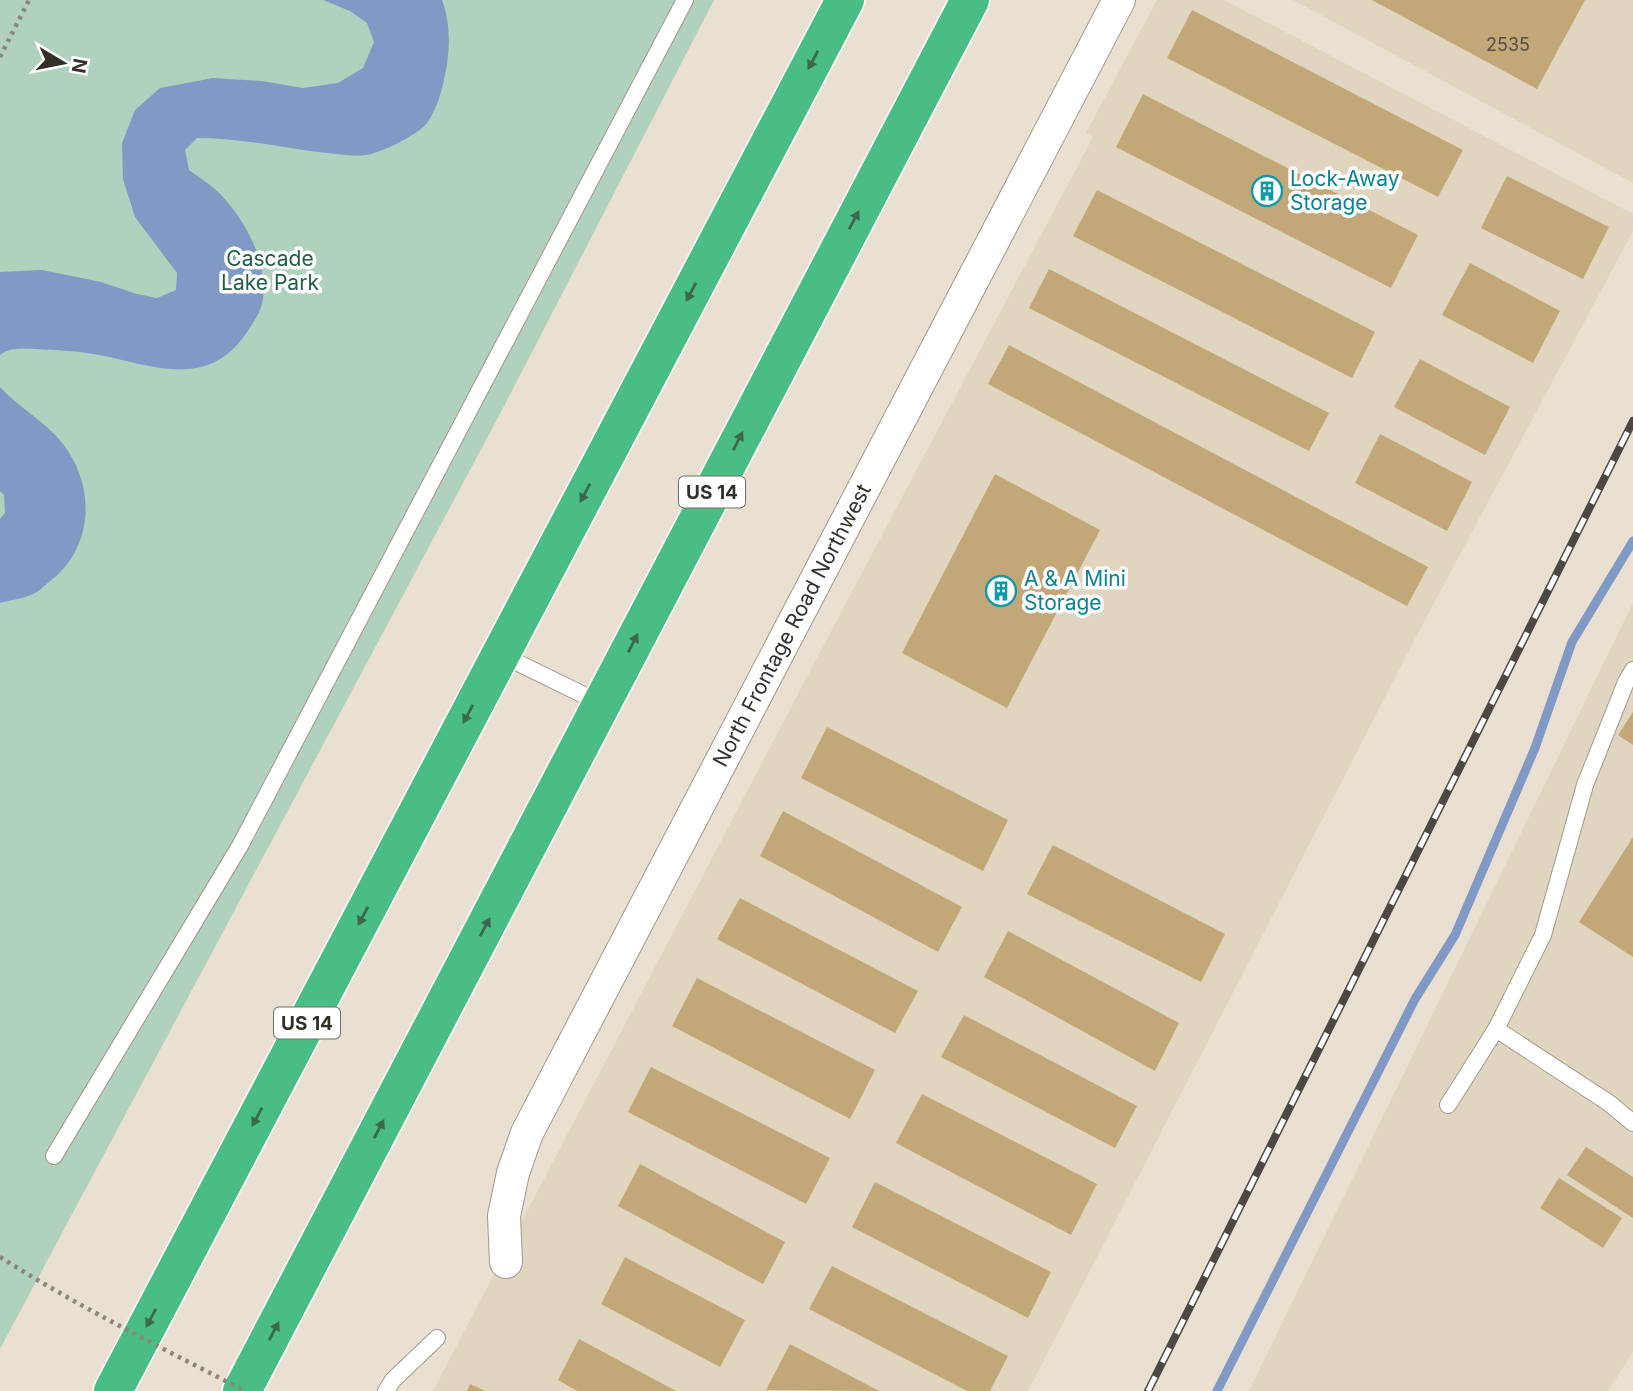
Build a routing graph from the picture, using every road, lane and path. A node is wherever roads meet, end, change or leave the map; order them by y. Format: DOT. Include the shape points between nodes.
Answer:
graph roads {
  1 [pos="29,0"];
  2 [pos="685,0"];
  3 [pos="845,0"];
  4 [pos="970,0"];
  5 [pos="1119,0"];
  6 [pos="0,57"];
  7 [pos="500,654"];
  8 [pos="1633,670"];
  9 [pos="602,704"];
  10 [pos="1496,1030"];
  11 [pos="1448,1105"];
  12 [pos="1633,1123"];
  13 [pos="54,1156"];
  14 [pos="0,1257"];
  15 [pos="506,1262"];
  16 [pos="437,1338"];
  17 [pos="113,1391"];
  18 [pos="243,1391"];
  19 [pos="386,1391"];
  1 -- 6 [label="path"];
  2 -- 13 [label="lane" via="241,844"];
  3 -- 7 [label="highway, US 14, one-way"];
  9 -- 4 [label="highway, US 14, one-way"];
  5 -- 15 [label="street, North Frontage Road Northwest" via="527,1133 504,1216"];
  7 -- 9 [label="lane"];
  7 -- 17 [label="highway, US 14, one-way"];
  8 -- 10 [label="lane" via="1584,785 1543,935"];
  18 -- 9 [label="highway, US 14, one-way"];
  10 -- 11 [label="lane"];
  10 -- 12 [label="lane"];
  14 -- 18 [label="path, bridge" via="102,1318"];
  16 -- 19 [label="lane"];
}
